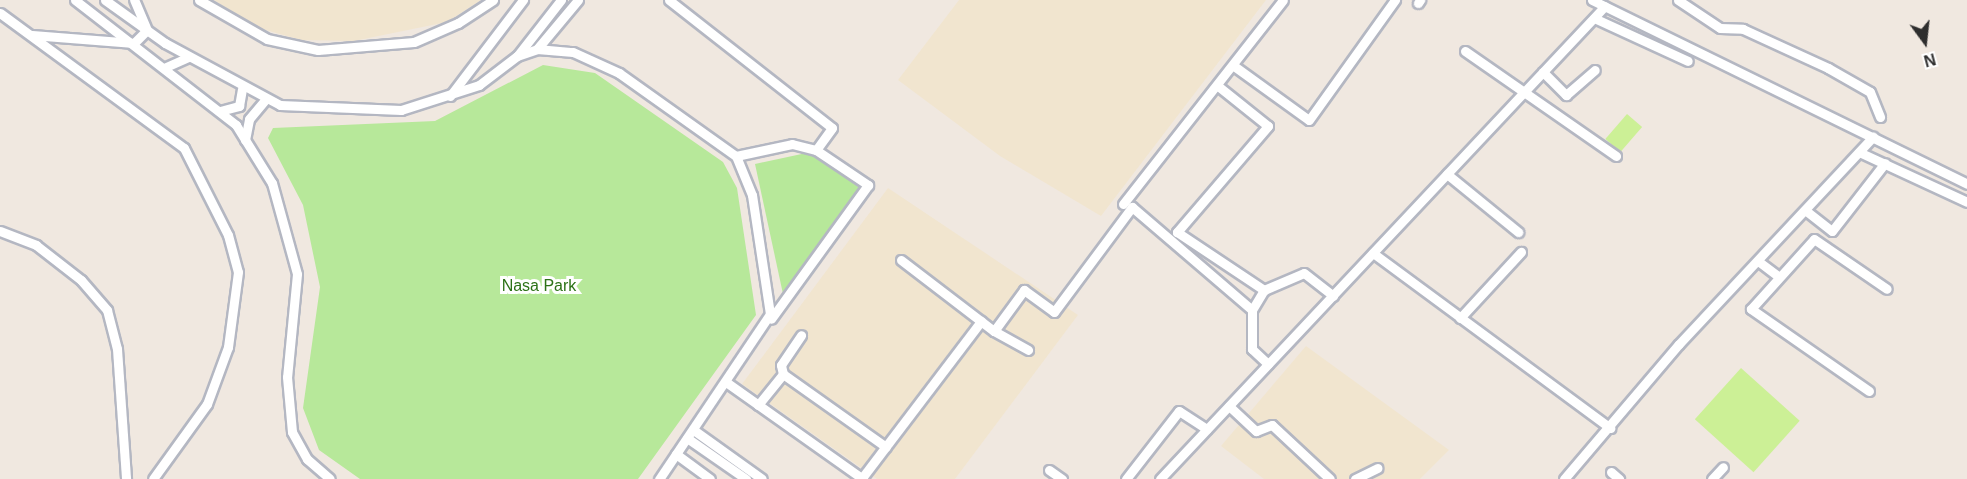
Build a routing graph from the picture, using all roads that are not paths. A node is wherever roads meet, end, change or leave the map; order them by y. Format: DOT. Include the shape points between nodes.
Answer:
graph roads {
  1 [pos="75,0"];
  2 [pos="105,0"];
  3 [pos="134,0"];
  4 [pos="199,0"];
  5 [pos="493,0"];
  6 [pos="523,0"];
  7 [pos="561,0"];
  8 [pos="578,0"];
  9 [pos="669,0"];
  10 [pos="1283,0"];
  11 [pos="1395,0"];
  12 [pos="1592,0"];
  13 [pos="1678,0"];
  14 [pos="1605,6"];
  15 [pos="3,17"];
  16 [pos="1594,18"];
  17 [pos="147,30"];
  18 [pos="30,35"];
  19 [pos="134,43"];
  20 [pos="537,49"];
  21 [pos="1466,51"];
  22 [pos="517,56"];
  23 [pos="188,57"];
  24 [pos="1688,62"];
  25 [pos="1234,66"];
  26 [pos="166,67"];
  27 [pos="1595,70"];
  28 [pos="1543,72"];
  29 [pos="1218,86"];
  30 [pos="242,89"];
  31 [pos="1523,94"];
  32 [pos="449,98"];
  33 [pos="266,99"];
  34 [pos="220,111"];
  35 [pos="1880,117"];
  36 [pos="1873,137"];
  37 [pos="245,140"];
  38 [pos="816,150"];
  39 [pos="1859,152"];
  40 [pos="736,156"];
  41 [pos="1616,156"];
  42 [pos="1885,163"];
  43 [pos="1447,174"];
  44 [pos="1967,184"];
  45 [pos="1967,202"];
  46 [pos="1124,204"];
  47 [pos="1805,210"];
  48 [pos="0,231"];
  49 [pos="1518,232"];
  50 [pos="1521,252"];
  51 [pos="1373,253"];
  52 [pos="901,260"];
  53 [pos="1758,261"];
  54 [pos="1779,277"];
  55 [pos="1887,289"];
  56 [pos="1264,290"];
  57 [pos="1333,296"];
  58 [pos="1252,310"];
  59 [pos="1460,318"];
  60 [pos="981,321"];
  61 [pos="762,330"];
  62 [pos="994,331"];
  63 [pos="801,335"];
  64 [pos="1028,350"];
  65 [pos="1268,364"];
  66 [pos="783,374"];
  67 [pos="726,382"];
  68 [pos="1869,391"];
  69 [pos="758,405"];
  70 [pos="1228,406"];
  71 [pos="1610,428"];
  72 [pos="1207,429"];
  73 [pos="691,434"];
  74 [pos="886,447"];
  75 [pos="676,454"];
  76 [pos="1723,467"];
  77 [pos="1378,468"];
  78 [pos="1049,470"];
  79 [pos="1611,472"];
  80 [pos="863,478"];
  81 [pos="1128,478"];
  82 [pos="126,479"];
  83 [pos="153,479"];
  84 [pos="330,479"];
  85 [pos="659,479"];
  86 [pos="710,479"];
  87 [pos="746,479"];
  88 [pos="762,479"];
  89 [pos="1062,479"];
  90 [pos="1160,479"];
  91 [pos="1330,479"];
  92 [pos="1355,479"];
  93 [pos="1564,479"];
  94 [pos="1619,479"];
  95 [pos="1712,479"];
  1 -- 19 [label="street"];
  2 -- 17 [label="street"];
  3 -- 17 [label="street"];
  4 -- 5 [label="street" via="267,39 318,50 414,42 458,23"];
  6 -- 32 [label="street"];
  7 -- 22 [label="street"];
  8 -- 20 [label="street"];
  9 -- 38 [label="street" via="832,128"];
  10 -- 25 [label="street"];
  11 -- 25 [label="street" via="1309,120"];
  12 -- 14 [label="street"];
  13 -- 35 [label="street" via="1720,28 1743,29 1828,68 1869,93"];
  14 -- 16 [label="street"];
  14 -- 36 [label="street"];
  15 -- 18 [label="street"];
  16 -- 24 [label="street"];
  16 -- 28 [label="street"];
  17 -- 19 [label="street"];
  17 -- 23 [label="street"];
  18 -- 19 [label="street"];
  18 -- 83 [label="street" via="184,148 228,235 238,272 228,347 207,404"];
  19 -- 26 [label="street"];
  20 -- 22 [label="street"];
  20 -- 40 [label="street" via="573,52 619,73"];
  21 -- 31 [label="street"];
  22 -- 32 [label="street" via="479,85"];
  23 -- 26 [label="street"];
  23 -- 30 [label="street"];
  25 -- 29 [label="street"];
  26 -- 34 [label="street"];
  27 -- 28 [label="street" via="1566,95"];
  28 -- 31 [label="street"];
  29 -- 46 [label="street"];
  29 -- 56 [label="street" via="1268,126 1178,232"];
  30 -- 33 [label="street"];
  30 -- 34 [label="street" via="239,106"];
  31 -- 41 [label="street"];
  31 -- 43 [label="street"];
  32 -- 33 [label="street" via="401,110 344,110"];
  33 -- 37 [label="street" via="249,118"];
  34 -- 37 [label="street"];
  36 -- 39 [label="street"];
  36 -- 44 [label="street"];
  37 -- 84 [label="street" via="272,183 297,274 287,377 292,432 307,459"];
  38 -- 40 [label="street" via="792,144"];
  38 -- 61 [label="street" via="868,185"];
  39 -- 42 [label="street"];
  39 -- 47 [label="street"];
  40 -- 61 [label="street" via="752,195 771,291"];
  42 -- 45 [label="street"];
  42 -- 47 [label="street" via="1832,231"];
  43 -- 49 [label="street"];
  43 -- 51 [label="street"];
  47 -- 53 [label="street"];
  48 -- 82 [label="street" via="36,245 81,280 107,310 117,349"];
  50 -- 59 [label="street"];
  51 -- 57 [label="street"];
  51 -- 59 [label="street"];
  52 -- 60 [label="street"];
  53 -- 54 [label="street"];
  53 -- 71 [label="street" via="1678,344"];
  54 -- 55 [label="street" via="1814,238"];
  54 -- 68 [label="street" via="1751,309"];
  56 -- 57 [label="street" via="1304,273"];
  56 -- 58 [label="street"];
  57 -- 65 [label="street"];
  58 -- 62 [label="street" via="1132,207 1054,312 1024,290"];
  58 -- 65 [label="street" via="1252,349"];
  59 -- 71 [label="street"];
  60 -- 62 [label="street"];
  60 -- 74 [label="street"];
  61 -- 67 [label="street"];
  62 -- 64 [label="street"];
  63 -- 66 [label="street" via="781,365"];
  65 -- 70 [label="street"];
  66 -- 69 [label="street"];
  66 -- 74 [label="street"];
  67 -- 69 [label="street"];
  67 -- 73 [label="street"];
  69 -- 80 [label="street"];
  70 -- 72 [label="street"];
  70 -- 91 [label="street" via="1256,431 1272,425"];
  71 -- 93 [label="street"];
  72 -- 81 [label="street" via="1179,411"];
  72 -- 90 [label="street"];
  73 -- 75 [label="street"];
  73 -- 87 [label="street"];
  73 -- 88 [label="street"];
  74 -- 80 [label="street"];
  75 -- 85 [label="street"];
  75 -- 86 [label="street"];
  76 -- 95 [label="street"];
  77 -- 92 [label="street"];
  78 -- 89 [label="street"];
  79 -- 94 [label="street"];
}
